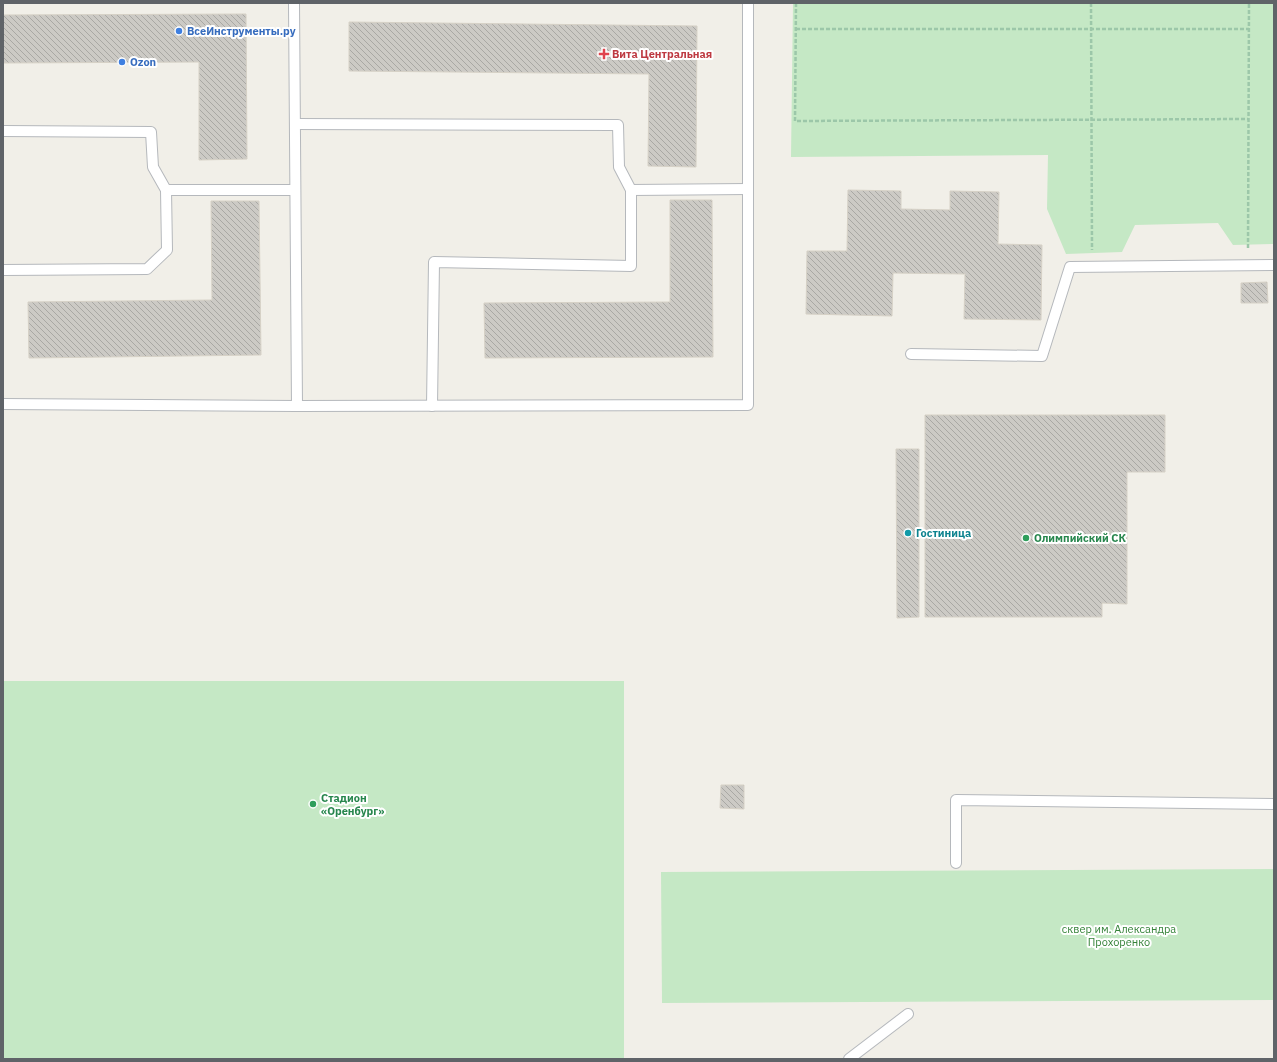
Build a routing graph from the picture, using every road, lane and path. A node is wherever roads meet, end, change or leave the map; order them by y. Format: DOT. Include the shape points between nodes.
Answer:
graph roads {
  1 [pos="294,3"];
  2 [pos="748,3"];
  3 [pos="796,3"];
  4 [pos="1091,3"];
  5 [pos="1249,3"];
  6 [pos="1091,28"];
  7 [pos="796,29"];
  8 [pos="1249,29"];
  9 [pos="1248,119"];
  10 [pos="1092,121"];
  11 [pos="295,124"];
  12 [pos="3,131"];
  13 [pos="748,189"];
  14 [pos="166,190"];
  15 [pos="295,190"];
  16 [pos="631,190"];
  17 [pos="1248,265"];
  18 [pos="1274,265"];
  19 [pos="1092,267"];
  20 [pos="3,270"];
  21 [pos="911,354"];
  22 [pos="3,404"];
  23 [pos="298,406"];
  24 [pos="432,406"];
  25 [pos="1274,804"];
  26 [pos="956,863"];
  27 [pos="908,1014"];
  28 [pos="849,1059"];
  1 -- 11 [label="lane"];
  2 -- 13 [label="lane"];
  3 -- 7 [label="path"];
  4 -- 6 [label="path"];
  5 -- 8 [label="path"];
  6 -- 7 [label="path"];
  6 -- 8 [label="path"];
  6 -- 10 [label="path"];
  7 -- 10 [label="path" via="795,121"];
  8 -- 9 [label="path"];
  9 -- 10 [label="path"];
  9 -- 17 [label="path"];
  10 -- 19 [label="path"];
  11 -- 15 [label="lane"];
  11 -- 16 [label="lane" via="618,125 619,167"];
  12 -- 14 [label="lane" via="151,132 153,167"];
  13 -- 16 [label="lane"];
  13 -- 24 [label="lane" via="748,405"];
  14 -- 15 [label="lane"];
  14 -- 20 [label="lane" via="167,250 147,269"];
  15 -- 23 [label="lane"];
  16 -- 24 [label="lane" via="631,266 434,262"];
  17 -- 18 [label="lane"];
  17 -- 19 [label="lane"];
  19 -- 21 [label="lane" via="1070,267 1042,356"];
  22 -- 23 [label="lane"];
  23 -- 24 [label="lane"];
  25 -- 26 [label="lane" via="956,800"];
  27 -- 28 [label="lane"];
}
